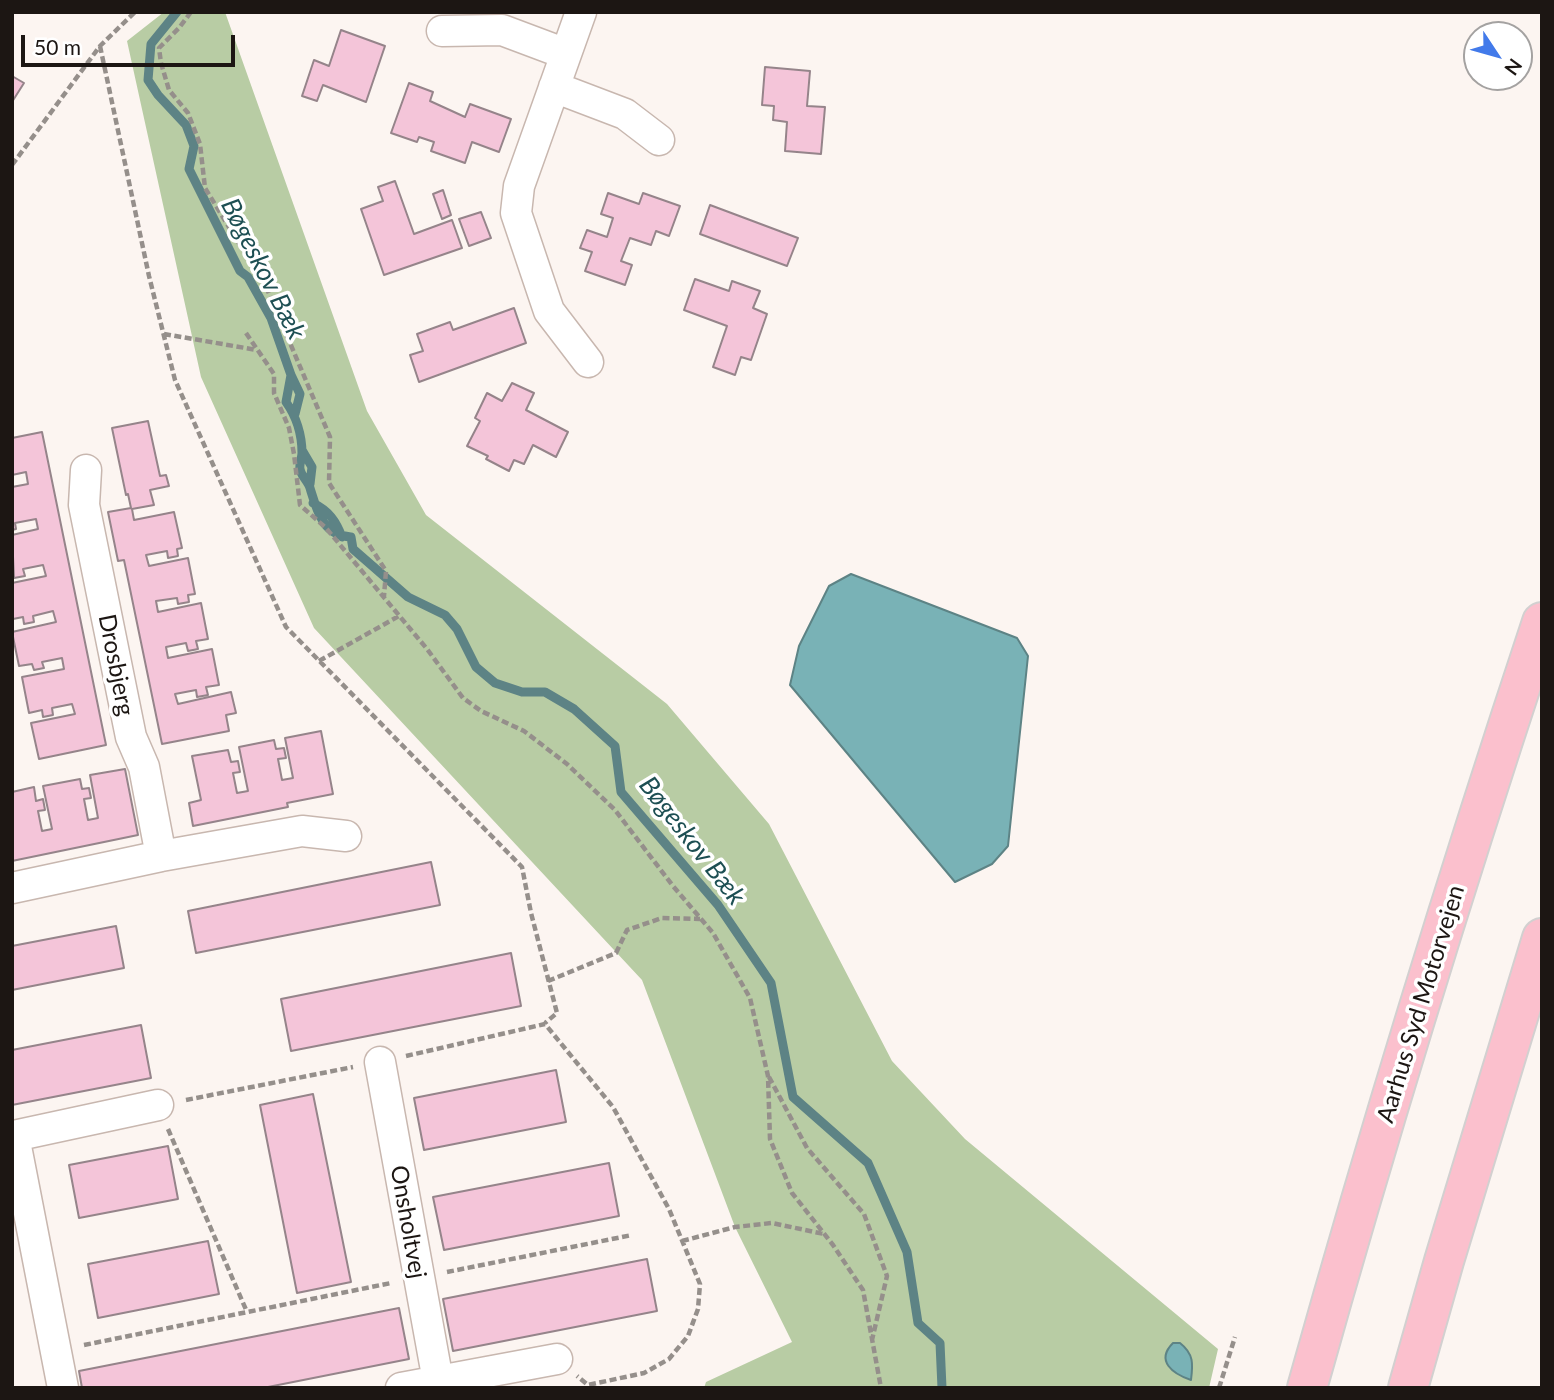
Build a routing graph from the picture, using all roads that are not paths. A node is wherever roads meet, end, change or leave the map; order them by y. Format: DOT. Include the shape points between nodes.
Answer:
graph roads {
  1 [pos="581,12"];
  2 [pos="442,32"];
  3 [pos="566,54"];
  4 [pos="554,87"];
  5 [pos="659,140"];
  6 [pos="588,362"];
  7 [pos="86,470"];
  8 [pos="1542,622"];
  9 [pos="346,836"];
  10 [pos="161,856"];
  11 [pos="12,888"];
  12 [pos="1542,938"];
  13 [pos="380,1062"];
  14 [pos="158,1105"];
  15 [pos="557,1359"];
  16 [pos="438,1381"];
  17 [pos="62,1388"];
  18 [pos="401,1388"];
  19 [pos="1307,1388"];
  20 [pos="1408,1388"];
  1 -- 3 [label="street"];
  2 -- 3 [label="street" via="502,30"];
  3 -- 4 [label="street"];
  4 -- 5 [label="street" via="625,114"];
  4 -- 6 [label="street" via="519,186 516,213 549,311"];
  7 -- 10 [label="street, Drosbjerg" via="84,505 131,737 144,767"];
  8 -- 19 [label="highway, Aarhus Syd Motorvejen" via="1355,1216"];
  9 -- 10 [label="street" via="302,831"];
  10 -- 11 [label="street"];
  12 -- 20 [label="highway"];
  13 -- 16 [label="street, Onsholtvej"];
  14 -- 17 [label="street" via="14,1136"];
  15 -- 16 [label="street"];
  16 -- 18 [label="street"];
}
